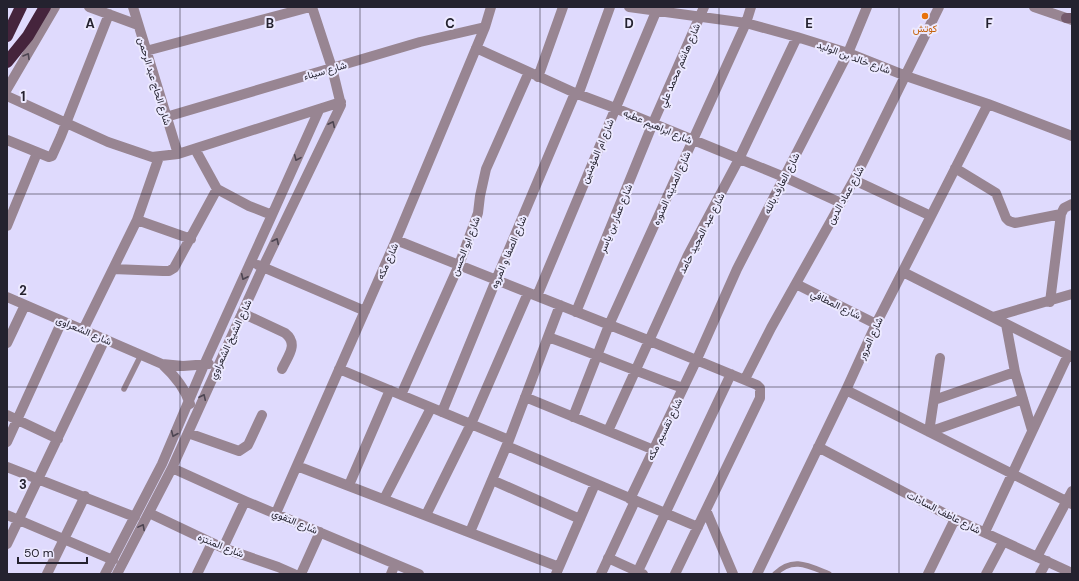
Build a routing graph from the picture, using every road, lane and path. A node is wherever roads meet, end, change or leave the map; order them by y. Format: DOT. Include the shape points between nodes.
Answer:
graph roads {
  1 [pos="21,7"];
  2 [pos="45,7"];
  3 [pos="55,7"];
  4 [pos="89,7"];
  5 [pos="133,7"];
  6 [pos="311,7"];
  7 [pos="491,7"];
  8 [pos="564,7"];
  9 [pos="610,7"];
  10 [pos="629,7"];
  11 [pos="704,7"];
  12 [pos="751,7"];
  13 [pos="867,7"];
  14 [pos="939,7"];
  15 [pos="1034,7"];
  16 [pos="658,9"];
  17 [pos="109,14"];
  18 [pos="700,18"];
  19 [pos="1070,18"];
  20 [pos="746,24"];
  21 [pos="138,25"];
  22 [pos="485,27"];
  23 [pos="7,36"];
  24 [pos="797,37"];
  25 [pos="476,48"];
  26 [pos="146,51"];
  27 [pos="848,54"];
  28 [pos="7,62"];
  29 [pos="332,68"];
  30 [pos="534,74"];
  31 [pos="906,76"];
  32 [pos="7,90"];
  33 [pos="577,94"];
  34 [pos="7,96"];
  35 [pos="341,102"];
  36 [pos="988,104"];
  37 [pos="615,108"];
  38 [pos="319,110"];
  39 [pos="166,117"];
  40 [pos="66,123"];
  41 [pos="653,124"];
  42 [pos="1072,136"];
  43 [pos="7,140"];
  44 [pos="693,140"];
  45 [pos="195,149"];
  46 [pos="37,153"];
  47 [pos="178,154"];
  48 [pos="159,157"];
  49 [pos="739,159"];
  50 [pos="955,168"];
  51 [pos="784,176"];
  52 [pos="854,180"];
  53 [pos="217,189"];
  54 [pos="841,202"];
  55 [pos="1072,204"];
  56 [pos="1061,214"];
  57 [pos="272,215"];
  58 [pos="931,216"];
  59 [pos="138,220"];
  60 [pos="7,226"];
  61 [pos="191,239"];
  62 [pos="396,240"];
  63 [pos="251,262"];
  64 [pos="459,265"];
  65 [pos="263,267"];
  66 [pos="114,269"];
  67 [pos="903,272"];
  68 [pos="496,280"];
  69 [pos="796,284"];
  70 [pos="533,294"];
  71 [pos="1072,294"];
  72 [pos="7,297"];
  73 [pos="1050,302"];
  74 [pos="25,305"];
  75 [pos="560,305"];
  76 [pos="365,312"];
  77 [pos="576,312"];
  78 [pos="242,313"];
  79 [pos="993,317"];
  80 [pos="62,321"];
  81 [pos="609,324"];
  82 [pos="876,324"];
  83 [pos="1006,324"];
  84 [pos="83,330"];
  85 [pos="548,336"];
  86 [pos="105,339"];
  87 [pos="650,341"];
  88 [pos="7,343"];
  89 [pos="140,354"];
  90 [pos="597,355"];
  91 [pos="1070,356"];
  92 [pos="940,358"];
  93 [pos="697,359"];
  94 [pos="219,363"];
  95 [pos="162,364"];
  96 [pos="204,365"];
  97 [pos="282,369"];
  98 [pos="340,369"];
  99 [pos="636,372"];
  100 [pos="1015,372"];
  101 [pos="731,374"];
  102 [pos="745,379"];
  103 [pos="683,388"];
  104 [pos="124,389"];
  105 [pos="390,390"];
  106 [pos="846,390"];
  107 [pos="400,395"];
  108 [pos="526,397"];
  109 [pos="1023,399"];
  110 [pos="189,400"];
  111 [pos="934,400"];
  112 [pos="431,408"];
  113 [pos="442,412"];
  114 [pos="7,415"];
  115 [pos="262,415"];
  116 [pos="573,417"];
  117 [pos="194,418"];
  118 [pos="17,420"];
  119 [pos="471,424"];
  120 [pos="1032,430"];
  121 [pos="608,431"];
  122 [pos="929,432"];
  123 [pos="188,433"];
  124 [pos="58,439"];
  125 [pos="7,442"];
  126 [pos="508,443"];
  127 [pos="818,447"];
  128 [pos="654,450"];
  129 [pos="297,466"];
  130 [pos="7,467"];
  131 [pos="172,468"];
  132 [pos="1012,474"];
  133 [pos="39,479"];
  134 [pos="492,480"];
  135 [pos="596,484"];
  136 [pos="349,485"];
  137 [pos="1072,491"];
  138 [pos="85,496"];
  139 [pos="384,499"];
  140 [pos="633,500"];
  141 [pos="246,501"];
  142 [pos="1069,502"];
  143 [pos="706,510"];
  144 [pos="149,513"];
  145 [pos="276,513"];
  146 [pos="666,514"];
  147 [pos="7,515"];
  148 [pos="426,515"];
  149 [pos="135,517"];
  150 [pos="580,519"];
  151 [pos="955,519"];
  152 [pos="19,520"];
  153 [pos="698,527"];
  154 [pos="320,532"];
  155 [pos="470,532"];
  156 [pos="985,532"];
  157 [pos="64,539"];
  158 [pos="1003,542"];
  159 [pos="212,543"];
  160 [pos="7,544"];
  161 [pos="223,548"];
  162 [pos="608,558"];
  163 [pos="1042,559"];
  164 [pos="113,560"];
  165 [pos="395,564"];
  166 [pos="276,570"];
  167 [pos="558,570"];
  168 [pos="641,573"];
  169 [pos="1072,573"];
  170 [pos="47,574"];
  171 [pos="105,574"];
  172 [pos="117,574"];
  173 [pos="197,574"];
  174 [pos="294,574"];
  175 [pos="301,574"];
  176 [pos="390,574"];
  177 [pos="419,574"];
  178 [pos="601,574"];
  179 [pos="676,574"];
  180 [pos="733,574"];
  181 [pos="757,574"];
  182 [pos="775,574"];
  183 [pos="829,574"];
  184 [pos="928,574"];
  185 [pos="986,574"];
  186 [pos="1040,574"];
  1 -- 23 [label="highway"];
  2 -- 28 [label="highway" via="28,36"];
  32 -- 3 [label="street, one-way"];
  4 -- 17 [label="street"];
  5 -- 21 [label="street, شارع الحاج عبد الرحمن"];
  6 -- 26 [label="street"];
  6 -- 29 [label="street"];
  7 -- 22 [label="street, شارع مكه"];
  8 -- 30 [label="street, شارع ابو الحسن"];
  9 -- 33 [label="street, شارع الصفا و المروه"];
  10 -- 16 [label="street, شارع خالد بن الوليد"];
  11 -- 18 [label="street, شارع هاشم محمد علي"];
  12 -- 20 [label="street, شارع المدينه المنوره"];
  13 -- 27 [label="street, شارع العارف بالله"];
  14 -- 31 [label="street, شارع عماد الدين"];
  15 -- 19 [label="street"];
  16 -- 18 [label="street, شارع خالد بن الوليد"];
  16 -- 37 [label="street, شارع ام المؤمنين"];
  17 -- 21 [label="street"];
  17 -- 40 [label="street"];
  18 -- 20 [label="street, شارع خالد بن الوليد"];
  18 -- 41 [label="street, شارع هاشم محمد علي"];
  20 -- 24 [label="street, شارع خالد بن الوليد"];
  20 -- 44 [label="street, شارع المدينه المنوره"];
  21 -- 26 [label="street, شارع الحاج عبد الرحمن"];
  22 -- 25 [label="street, شارع مكه"];
  22 -- 29 [label="street, شارع سيناء" via="420,42"];
  24 -- 27 [label="street, شارع خالد بن الوليد"];
  24 -- 49 [label="street, شارع عبد المجيد حامد"];
  25 -- 30 [label="street, شارع ابراهيم عطيه"];
  25 -- 62 [label="street, شارع مكه"];
  26 -- 39 [label="street, شارع الحاج عبد الرحمن"];
  27 -- 31 [label="street, شارع خالد بن الوليد"];
  27 -- 51 [label="street, شارع العارف بالله"];
  29 -- 35 [label="street"];
  29 -- 39 [label="street, شارع سيناء"];
  30 -- 33 [label="street, شارع ابراهيم عطيه"];
  30 -- 64 [label="street, شارع ابو الحسن" via="486,168 478,213"];
  31 -- 36 [label="street, شارع خالد بن الوليد"];
  31 -- 52 [label="street, شارع عماد الدين"];
  33 -- 37 [label="street, شارع ابراهيم عطيه"];
  33 -- 68 [label="street, شارع الصفا و المروه"];
  34 -- 40 [label="street"];
  35 -- 38 [label="street"];
  65 -- 35 [label="street, شارع الشيخ الشعراوي, one-way"];
  36 -- 42 [label="street, شارع خالد بن الوليد"];
  36 -- 50 [label="street, شارع المرور"];
  37 -- 41 [label="street, شارع ابراهيم عطيه"];
  37 -- 70 [label="street, شارع ام المؤمنين"];
  38 -- 45 [label="street"];
  38 -- 57 [label="street, شارع الشيخ الشعراوي, one-way"];
  39 -- 47 [label="street, شارع الحاج عبد الرحمن"];
  40 -- 46 [label="street" via="52,156 49,158"];
  40 -- 48 [label="street" via="108,142"];
  41 -- 44 [label="street, شارع ابراهيم عطيه"];
  41 -- 77 [label="street, شارع عمار بن ياسر"];
  43 -- 46 [label="street"];
  44 -- 49 [label="street, شارع ابراهيم عطيه"];
  44 -- 81 [label="street, شارع المدينه المنوره"];
  45 -- 47 [label="street"];
  45 -- 53 [label="street"];
  46 -- 60 [label="street"];
  47 -- 48 [label="street"];
  48 -- 59 [label="street"];
  49 -- 51 [label="street, شارع ابراهيم عطيه"];
  49 -- 87 [label="street, شارع عبد المجيد حامد" via="688,255"];
  50 -- 56 [label="street" via="996,193 1009,221"];
  50 -- 58 [label="street, شارع المرور"];
  51 -- 54 [label="street, شارع ابراهيم عطيه"];
  51 -- 93 [label="street, شارع العارف بالله" via="737,268"];
  52 -- 54 [label="street, شارع عماد الدين"];
  52 -- 58 [label="street"];
  53 -- 57 [label="street" via="248,206"];
  53 -- 61 [label="street"];
  54 -- 69 [label="street, شارع عماد الدين"];
  55 -- 56 [label="street" via="1064,208"];
  56 -- 73 [label="street"];
  57 -- 63 [label="street, شارع الشيخ الشعراوي"];
  58 -- 67 [label="street, شارع المرور"];
  59 -- 61 [label="street"];
  59 -- 66 [label="street"];
  61 -- 66 [label="street" via="174,268 169,271"];
  62 -- 64 [label="street"];
  62 -- 76 [label="street, شارع مكه"];
  63 -- 65 [label="street"];
  63 -- 96 [label="street, شارع الشيخ الشعراوي, one-way"];
  64 -- 68 [label="street"];
  64 -- 107 [label="street, شارع ابو الحسن"];
  65 -- 76 [label="street"];
  65 -- 78 [label="street, شارع الشيخ الشعراوي"];
  66 -- 84 [label="street"];
  67 -- 79 [label="street"];
  67 -- 82 [label="street, شارع المرور"];
  68 -- 70 [label="street"];
  68 -- 113 [label="street, شارع الصفا و المروه"];
  69 -- 82 [label="street, شارع المطافي"];
  69 -- 102 [label="street, شارع عماد الدين"];
  70 -- 75 [label="street"];
  70 -- 119 [label="street, شارع ام المؤمنين"];
  71 -- 73 [label="street"];
  72 -- 74 [label="street, شارع الشعراوى"];
  73 -- 79 [label="street"];
  74 -- 80 [label="street, شارع الشعراوى"];
  74 -- 88 [label="street"];
  75 -- 77 [label="street"];
  75 -- 85 [label="street"];
  76 -- 98 [label="street, شارع مكه"];
  77 -- 81 [label="street"];
  78 -- 94 [label="street, شارع الشيخ الشعراوي"];
  78 -- 97 [label="street" via="290,336 292,348"];
  79 -- 83 [label="street"];
  80 -- 84 [label="street, شارع الشعراوى"];
  80 -- 118 [label="street"];
  81 -- 87 [label="street"];
  81 -- 90 [label="street, شارع المدينه المنوره"];
  82 -- 106 [label="street, شارع المرور"];
  83 -- 91 [label="street"];
  83 -- 100 [label="street"];
  84 -- 86 [label="street, شارع الشعراوى"];
  85 -- 90 [label="street"];
  85 -- 108 [label="street"];
  86 -- 89 [label="street, شارع الشعراوى"];
  86 -- 124 [label="street"];
  87 -- 93 [label="street"];
  87 -- 99 [label="street, شارع عبد المجيد حامد"];
  89 -- 95 [label="street, شارع الشعراوى"];
  89 -- 104 [label="lane"];
  90 -- 99 [label="street"];
  90 -- 116 [label="street, شارع المدينه المنوره"];
  91 -- 120 [label="street"];
  92 -- 111 [label="street"];
  93 -- 101 [label="street"];
  93 -- 103 [label="street, شارع تقسيم مكه"];
  94 -- 96 [label="street, شارع الشعراوى"];
  117 -- 94 [label="street, شارع الشيخ الشعراوي, one-way"];
  95 -- 96 [label="street, شارع الشعراوى"];
  95 -- 110 [label="street, شارع الشعراوى" via="173,374"];
  96 -- 110 [label="street, شارع الشيخ الشعراوي"];
  98 -- 105 [label="street"];
  98 -- 129 [label="street, شارع مكه"];
  99 -- 103 [label="street"];
  99 -- 121 [label="street, شارع عبد المجيد حامد"];
  100 -- 109 [label="street"];
  100 -- 111 [label="street"];
  101 -- 102 [label="street"];
  101 -- 146 [label="street"];
  102 -- 143 [label="street" via="760,388 760,398"];
  103 -- 128 [label="street, شارع تقسيم مكه"];
  105 -- 107 [label="street"];
  105 -- 136 [label="street"];
  106 -- 122 [label="street"];
  106 -- 127 [label="street, شارع المرور"];
  107 -- 112 [label="street"];
  108 -- 116 [label="street"];
  108 -- 126 [label="street"];
  109 -- 120 [label="street"];
  109 -- 122 [label="street"];
  110 -- 117 [label="street, شارع الشعراوى"];
  110 -- 149 [label="street, شارع الشيخ الشعراوي, one-way" via="162,464"];
  111 -- 122 [label="street"];
  112 -- 113 [label="street"];
  112 -- 139 [label="street"];
  113 -- 119 [label="street"];
  114 -- 118 [label="street"];
  115 -- 123 [label="street" via="248,445 239,451"];
  116 -- 121 [label="street"];
  117 -- 123 [label="street, شارع الشيخ الشعراوي"];
  118 -- 124 [label="street"];
  118 -- 125 [label="street"];
  119 -- 126 [label="street"];
  119 -- 148 [label="street, شارع ام المؤمنين"];
  120 -- 132 [label="street"];
  121 -- 128 [label="street"];
  122 -- 132 [label="street"];
  123 -- 131 [label="street, شارع الشيخ الشعراوي"];
  124 -- 133 [label="street"];
  126 -- 134 [label="street"];
  126 -- 135 [label="street"];
  127 -- 151 [label="street, شارع عاطف السادات"];
  127 -- 181 [label="street, شارع المرور"];
  128 -- 140 [label="street, شارع تقسيم مكه"];
  129 -- 136 [label="street"];
  129 -- 145 [label="street, شارع مكه"];
  130 -- 133 [label="street"];
  131 -- 141 [label="street, شارع التقوي"];
  131 -- 144 [label="street, شارع الشيخ الشعراوي"];
  132 -- 142 [label="street"];
  132 -- 156 [label="street"];
  133 -- 138 [label="street"];
  133 -- 152 [label="street"];
  134 -- 150 [label="street"];
  134 -- 155 [label="street"];
  135 -- 140 [label="street"];
  135 -- 150 [label="street"];
  136 -- 139 [label="street"];
  137 -- 142 [label="street"];
  138 -- 149 [label="street"];
  138 -- 157 [label="street"];
  139 -- 148 [label="street"];
  140 -- 146 [label="street"];
  140 -- 162 [label="street, شارع تقسيم مكه"];
  141 -- 145 [label="street, شارع التقوي"];
  141 -- 161 [label="street"];
  142 -- 163 [label="street"];
  143 -- 153 [label="street"];
  143 -- 180 [label="street"];
  144 -- 159 [label="street, شارع المنتزه"];
  172 -- 144 [label="street, شارع الشيخ الشعراوي, one-way"];
  145 -- 154 [label="street, شارع التقوي"];
  146 -- 153 [label="street"];
  146 -- 168 [label="street"];
  147 -- 152 [label="street"];
  148 -- 155 [label="street"];
  149 -- 164 [label="street, شارع الشيخ الشعراوي"];
  150 -- 167 [label="street"];
  151 -- 156 [label="street, شارع عاطف السادات"];
  151 -- 184 [label="street"];
  152 -- 157 [label="street"];
  152 -- 160 [label="street"];
  153 -- 179 [label="street"];
  154 -- 165 [label="street, شارع التقوي"];
  154 -- 175 [label="street"];
  155 -- 167 [label="street"];
  156 -- 158 [label="street, شارع عاطف السادات"];
  157 -- 164 [label="street"];
  157 -- 170 [label="street"];
  158 -- 163 [label="street, شارع عاطف السادات"];
  158 -- 185 [label="street"];
  159 -- 161 [label="street, شارع المنتزه"];
  159 -- 173 [label="street"];
  161 -- 166 [label="street, شارع المنتزه"];
  162 -- 168 [label="street"];
  162 -- 178 [label="street, شارع تقسيم مكه"];
  163 -- 169 [label="street, شارع عاطف السادات"];
  163 -- 186 [label="street"];
  164 -- 171 [label="street, شارع الشيخ الشعراوي"];
  165 -- 176 [label="street"];
  165 -- 177 [label="street, شارع التقوي"];
  166 -- 174 [label="street, شارع المنتزه"];
  182 -- 183 [label="lane" via="794,563 805,564"];
}
